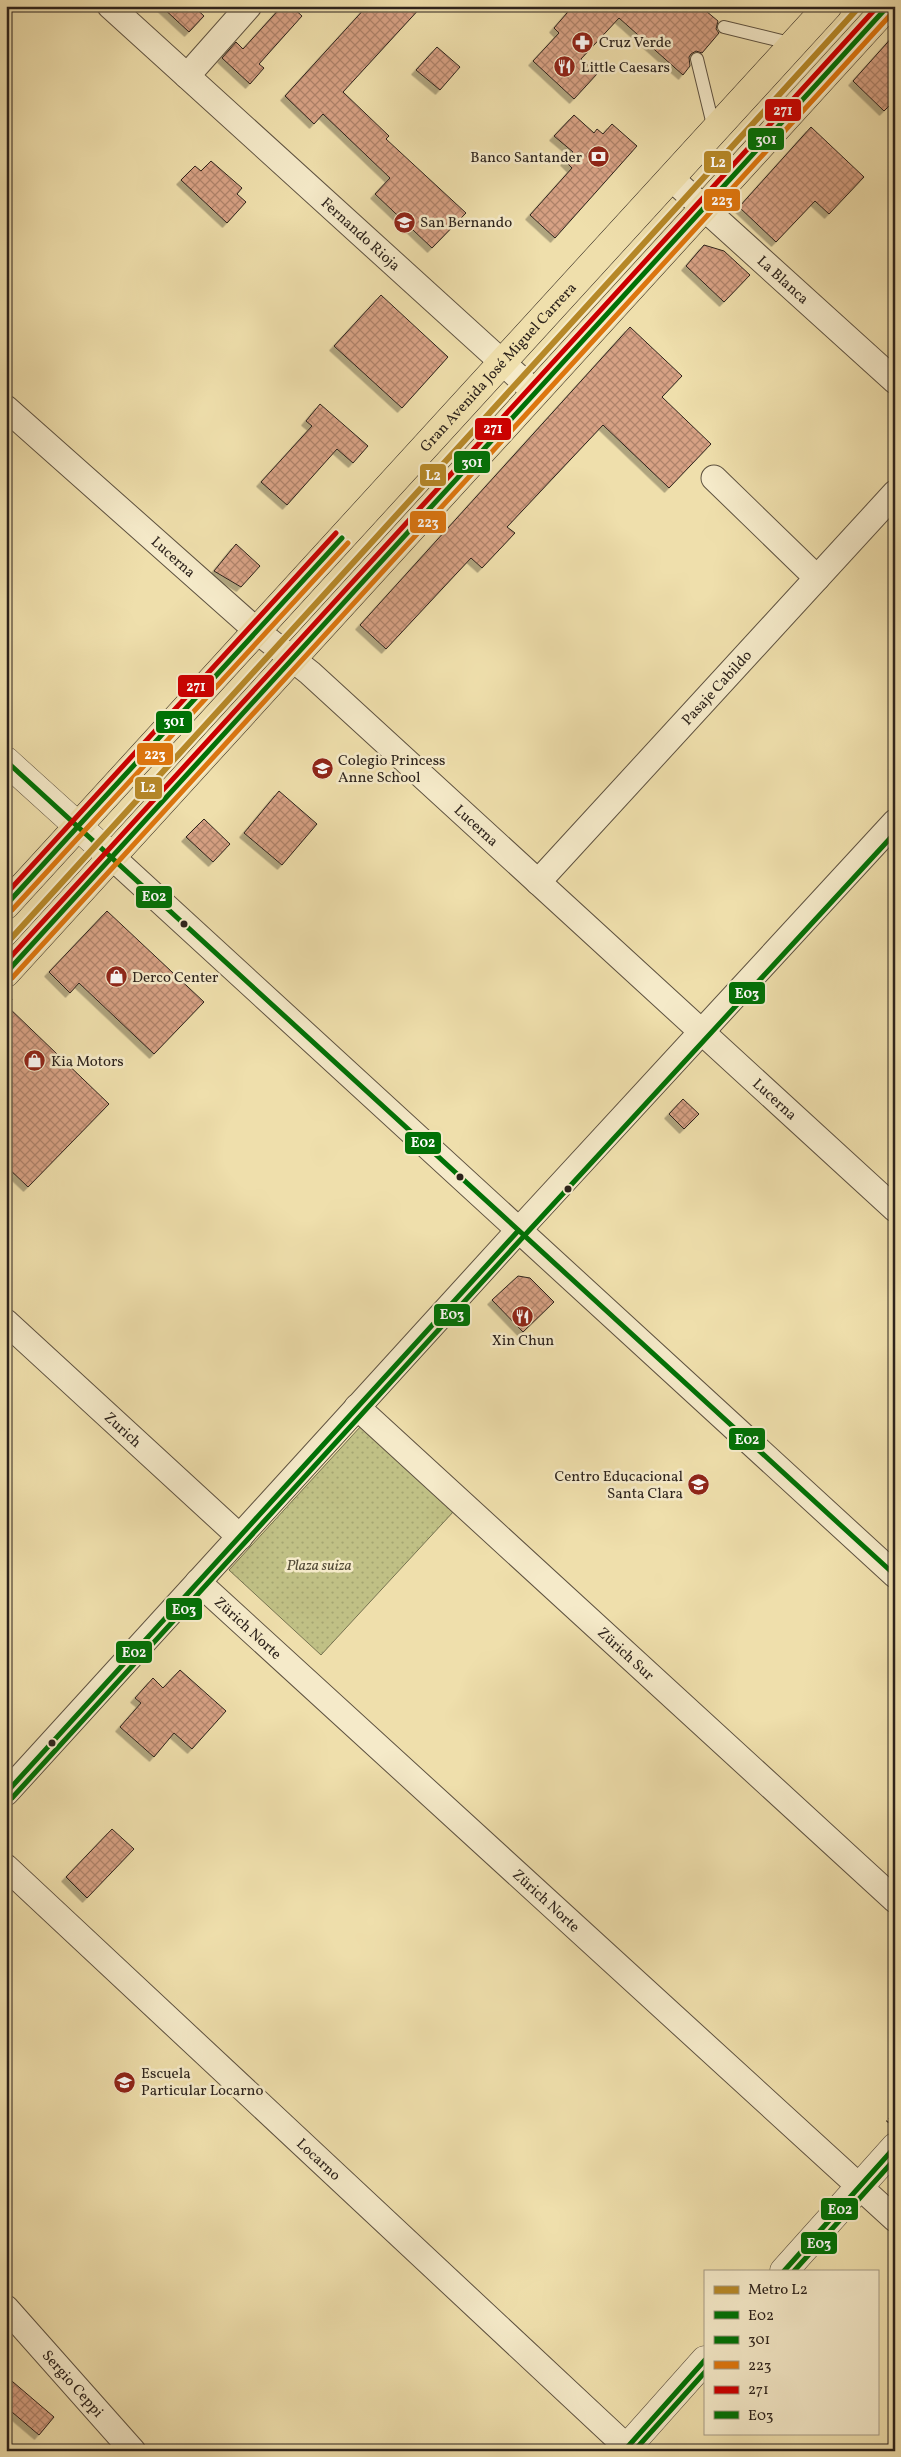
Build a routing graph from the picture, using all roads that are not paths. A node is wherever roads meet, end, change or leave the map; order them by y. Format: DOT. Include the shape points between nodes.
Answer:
graph roads {
  1 [pos="110,6"];
  2 [pos="249,6"];
  3 [pos="828,6"];
  4 [pos="888,6"];
  5 [pos="724,27"];
  6 [pos="794,44"];
  7 [pos="697,59"];
  8 [pos="187,76"];
  9 [pos="714,132"];
  10 [pos="672,178"];
  11 [pos="704,208"];
  12 [pos="503,363"];
  13 [pos="895,381"];
  14 [pos="536,393"];
  15 [pos="6,408"];
  16 [pos="714,478"];
  17 [pos="895,493"];
  18 [pos="817,578"];
  19 [pos="257,630"];
  20 [pos="293,658"];
  21 [pos="6,761"];
  22 [pos="895,822"];
  23 [pos="78,827"];
  24 [pos="112,857"];
  25 [pos="538,882"];
  26 [pos="6,905"];
  27 [pos="6,973"];
  28 [pos="701,1032"];
  29 [pos="895,1209"];
  30 [pos="518,1231"];
  31 [pos="6,1322"];
  32 [pos="358,1407"];
  33 [pos="240,1537"];
  34 [pos="895,1575"];
  35 [pos="198,1582"];
  36 [pos="6,1793"];
  37 [pos="6,1867"];
  38 [pos="895,1900"];
  39 [pos="895,2147"];
  40 [pos="859,2187"];
  41 [pos="895,2220"];
  42 [pos="785,2270"];
  43 [pos="9,2316"];
  44 [pos="704,2361"];
  45 [pos="627,2450"];
  46 [pos="133,2451"];
  1 -- 8 [label="street, Fernando Rioja"];
  2 -- 8 [label="street"];
  3 -- 6 [label="main road, Gran Avenida José Miguel Carrera"];
  4 -- 11 [label="main road"];
  5 -- 6 [label="lane"];
  6 -- 9 [label="main road, Gran Avenida José Miguel Carrera"];
  7 -- 9 [label="lane"];
  8 -- 12 [label="street, Fernando Rioja"];
  9 -- 10 [label="main road, Gran Avenida José Miguel Carrera"];
  10 -- 11 [label="street, La Blanca"];
  10 -- 12 [label="main road, Gran Avenida José Miguel Carrera"];
  11 -- 13 [label="street, La Blanca"];
  11 -- 14 [label="main road"];
  12 -- 14 [label="street, Fernando Rioja"];
  12 -- 19 [label="main road, Gran Avenida José Miguel Carrera"];
  14 -- 20 [label="main road"];
  15 -- 19 [label="street, Lucerna"];
  16 -- 18 [label="street"];
  17 -- 18 [label="street, Pasaje Cabildo"];
  18 -- 25 [label="street, Pasaje Cabildo"];
  19 -- 20 [label="street, Lucerna"];
  19 -- 23 [label="main road, Gran Avenida José Miguel Carrera"];
  20 -- 24 [label="main road"];
  20 -- 25 [label="street, Lucerna"];
  21 -- 23 [label="street"];
  22 -- 28 [label="street"];
  23 -- 24 [label="street"];
  23 -- 26 [label="main road, Gran Avenida José Miguel Carrera"];
  24 -- 27 [label="main road"];
  24 -- 30 [label="street"];
  25 -- 28 [label="street, Lucerna"];
  28 -- 29 [label="street, Lucerna"];
  28 -- 30 [label="street"];
  30 -- 32 [label="street"];
  30 -- 34 [label="street"];
  31 -- 33 [label="street, Zurich"];
  32 -- 33 [label="street"];
  32 -- 38 [label="street, Zürich Sur"];
  33 -- 35 [label="street"];
  35 -- 36 [label="street"];
  35 -- 40 [label="street, Zürich Norte"];
  37 -- 45 [label="street, Locarno"];
  39 -- 40 [label="street"];
  40 -- 41 [label="street, Zürich Norte"];
  40 -- 42 [label="street"];
  43 -- 46 [label="street, Sergio Ceppi"];
  44 -- 45 [label="street"];
}
